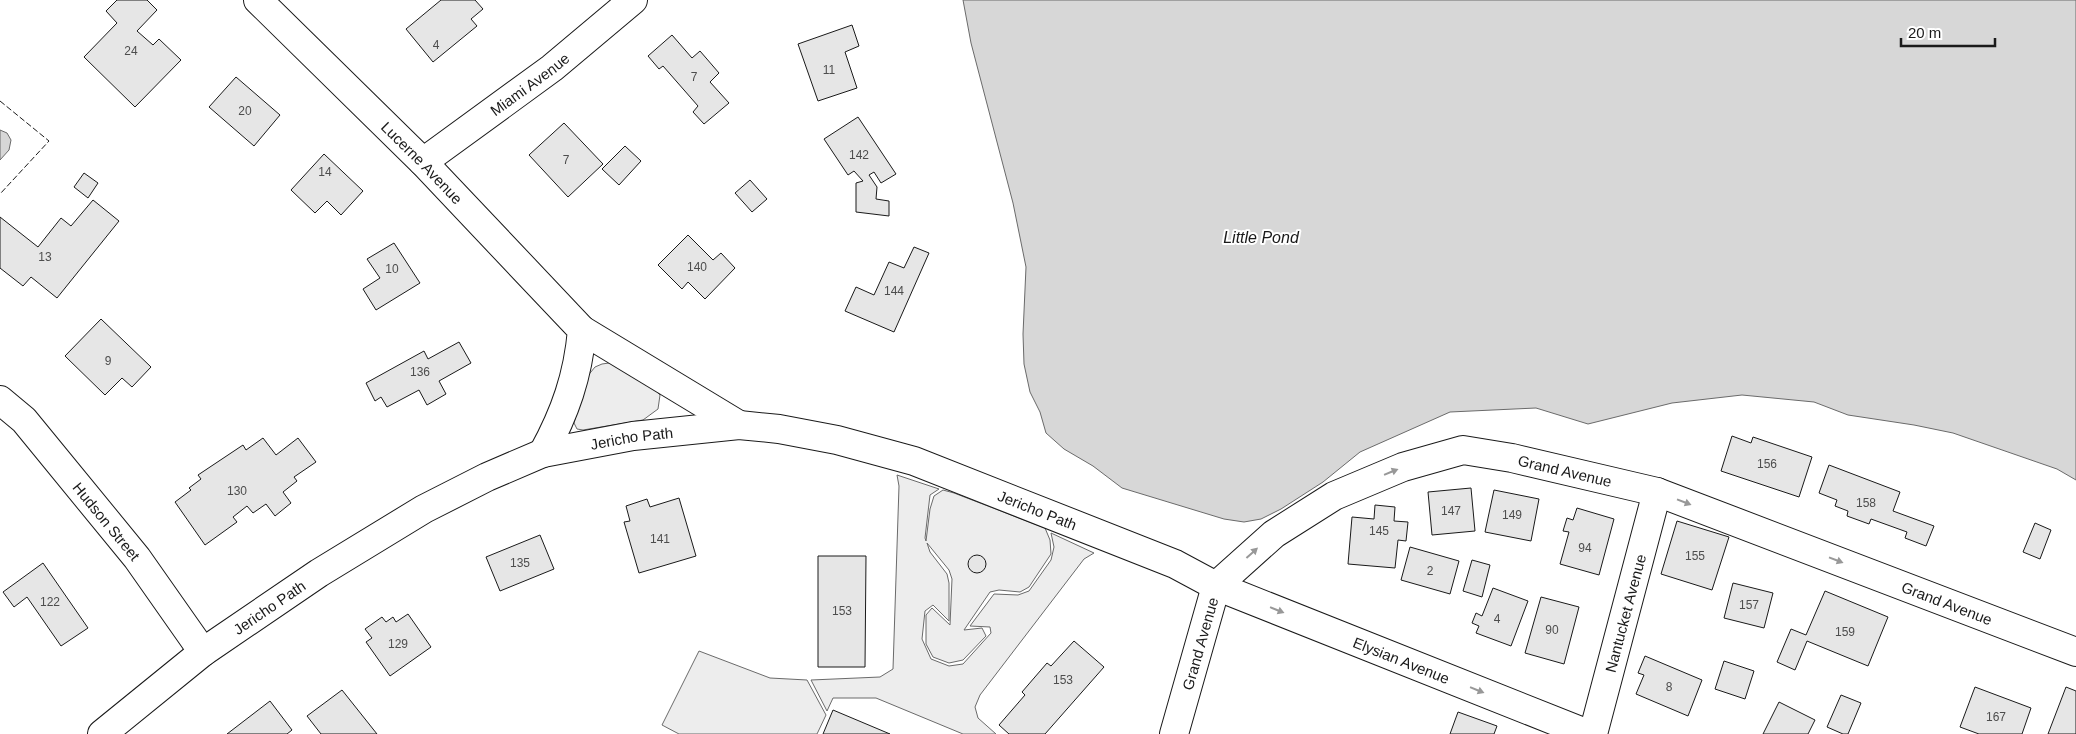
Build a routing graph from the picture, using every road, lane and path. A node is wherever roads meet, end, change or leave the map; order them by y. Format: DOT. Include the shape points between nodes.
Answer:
graph roads {
  1 [pos="258,0"];
  2 [pos="633,0"];
  3 [pos="423,162"];
  4 [pos="582,330"];
  5 [pos="0,400"];
  6 [pos="739,425"];
  7 [pos="543,453"];
  8 [pos="1657,492"];
  9 [pos="1216,586"];
  10 [pos="203,652"];
  11 [pos="2076,652"];
  12 [pos="102,734"];
  13 [pos="1174,734"];
  14 [pos="1588,734"];
  15 [pos="1593,734"];
  1 -- 3 [label="street, Lucerne Avenue"];
  2 -- 3 [label="street, Miami Avenue" via="552,68"];
  3 -- 4 [label="street, Lucerne Avenue"];
  4 -- 6 [label="street, Lucerne Avenue"];
  4 -- 7 [label="street" via="576,372 560,422"];
  5 -- 10 [label="street, Hudson Street" via="24,420 137,558"];
  6 -- 7 [label="street, Jericho Path" via="633,436"];
  6 -- 9 [label="street, Jericho Path" via="837,440 914,460 1175,564"];
  7 -- 10 [label="street, Jericho Path" via="424,509 320,573"];
  9 -- 8 [label="street, Grand Avenue, one-way" via="1274,534 1334,496 1402,467 1463,450 1512,458"];
  8 -- 11 [label="street, Grand Avenue, one-way"];
  8 -- 15 [label="street, Nantucket Avenue"];
  9 -- 13 [label="street, Grand Avenue"];
  9 -- 14 [label="street, Elysian Avenue, one-way"];
  10 -- 12 [label="street, Jericho Path"];
}
